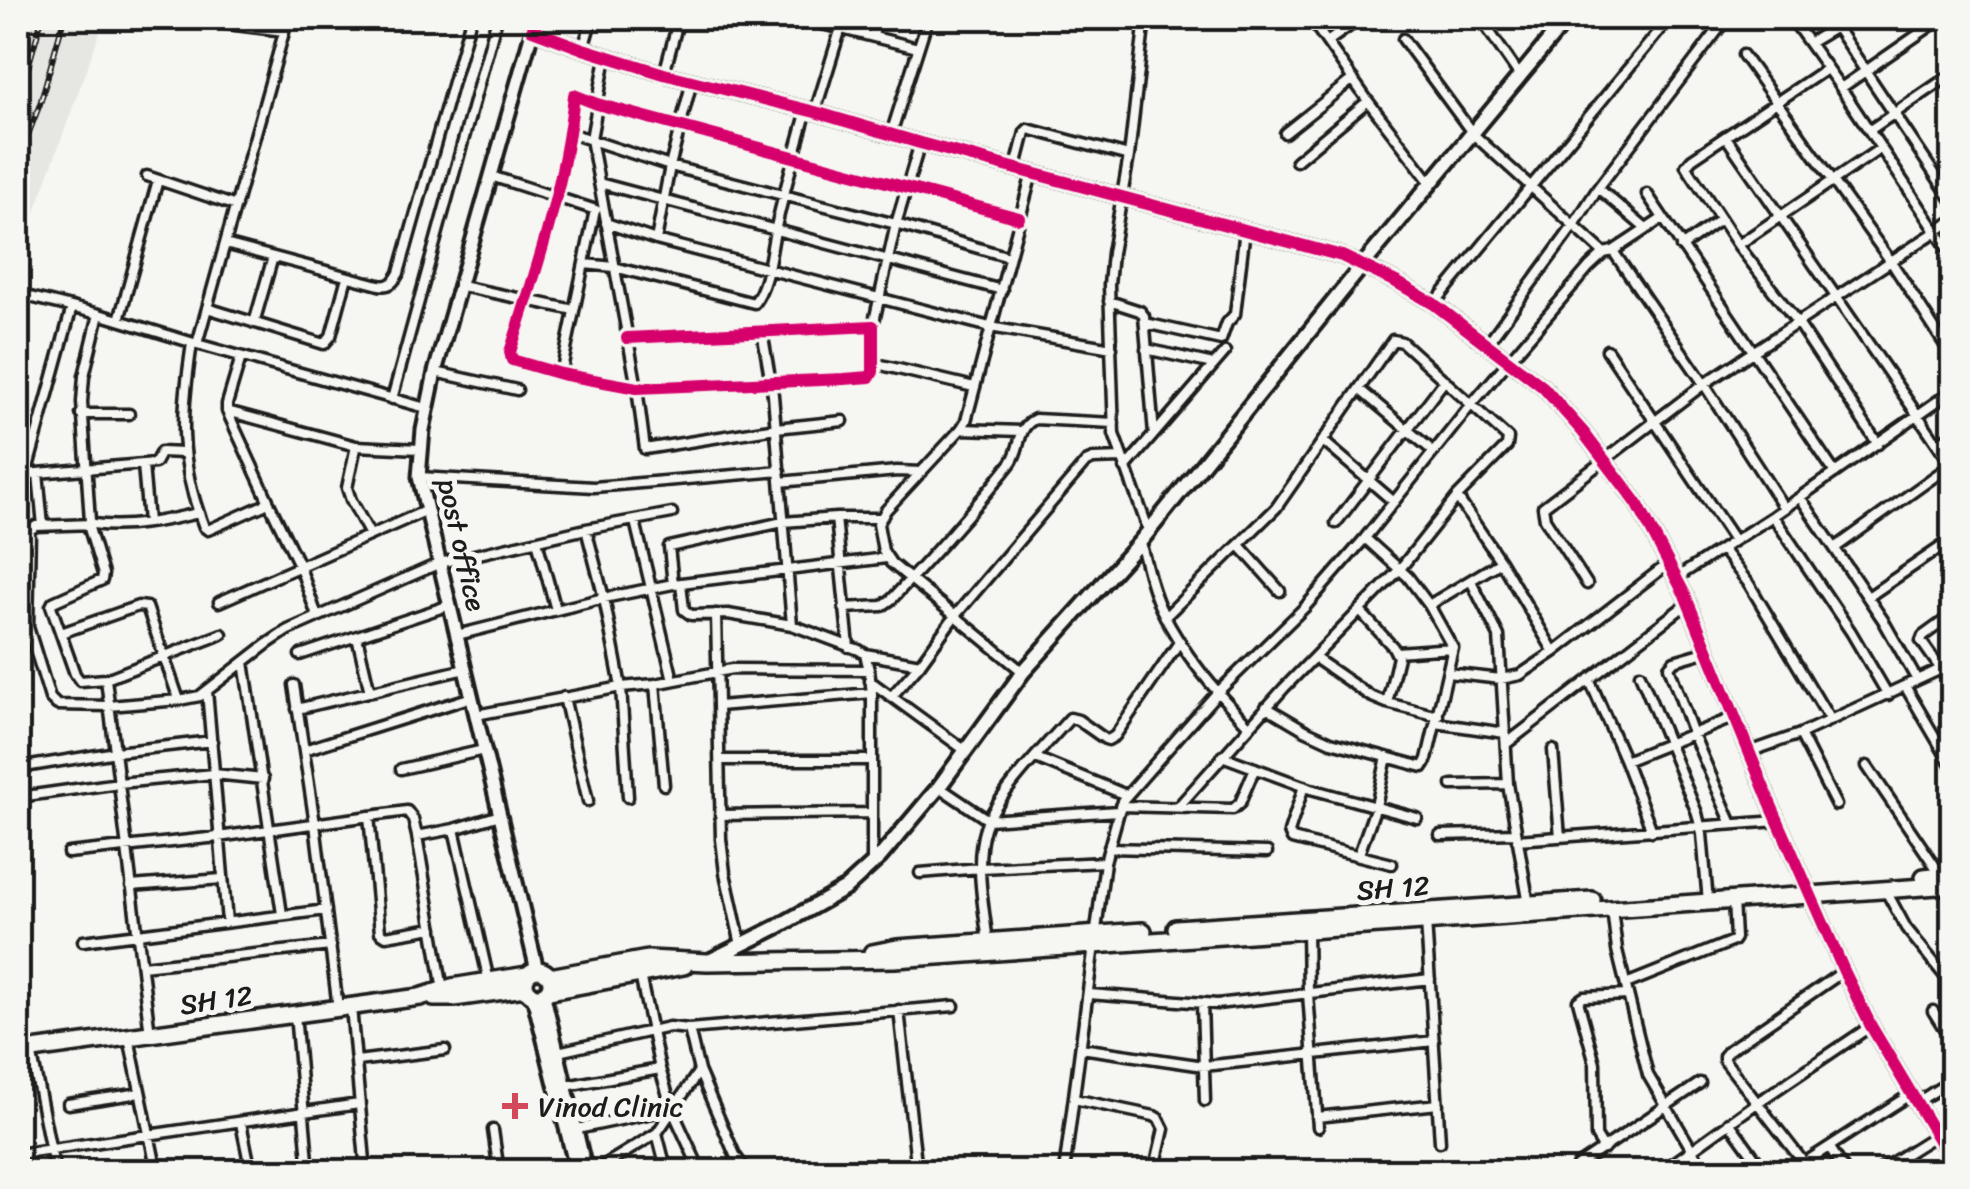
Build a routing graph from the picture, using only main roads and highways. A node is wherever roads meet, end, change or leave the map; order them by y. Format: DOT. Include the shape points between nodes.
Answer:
graph roads {
  1 [pos="1568,18"];
  2 [pos="1949,878"];
  3 [pos="1809,890"];
  4 [pos="1708,897"];
  5 [pos="1530,909"];
  6 [pos="1096,939"];
  7 [pos="707,962"];
  8 [pos="538,984"];
  9 [pos="444,994"];
  10 [pos="24,1051"];
  1 -- 7 [label="main road" via="872,863 846,888"];
  2 -- 3 [label="highway, SH 12"];
  2 -- 3 [label="highway, SH 12" via="1886,890"];
  3 -- 4 [label="highway, SH 12"];
  3 -- 4 [label="highway, SH 12"];
  4 -- 5 [label="highway, SH 12"];
  4 -- 5 [label="highway, SH 12"];
  5 -- 6 [label="highway, SH 12"];
  5 -- 6 [label="highway, SH 12" via="1307,930"];
  6 -- 7 [label="highway, SH 12" via="895,960"];
  7 -- 8 [label="highway, SH 12"];
  7 -- 8 [label="highway, SH 12" via="648,959"];
  8 -- 9 [label="highway, SH 12"];
  8 -- 9 [label="highway, SH 12" via="489,981"];
  9 -- 10 [label="highway, SH 12"];
}
